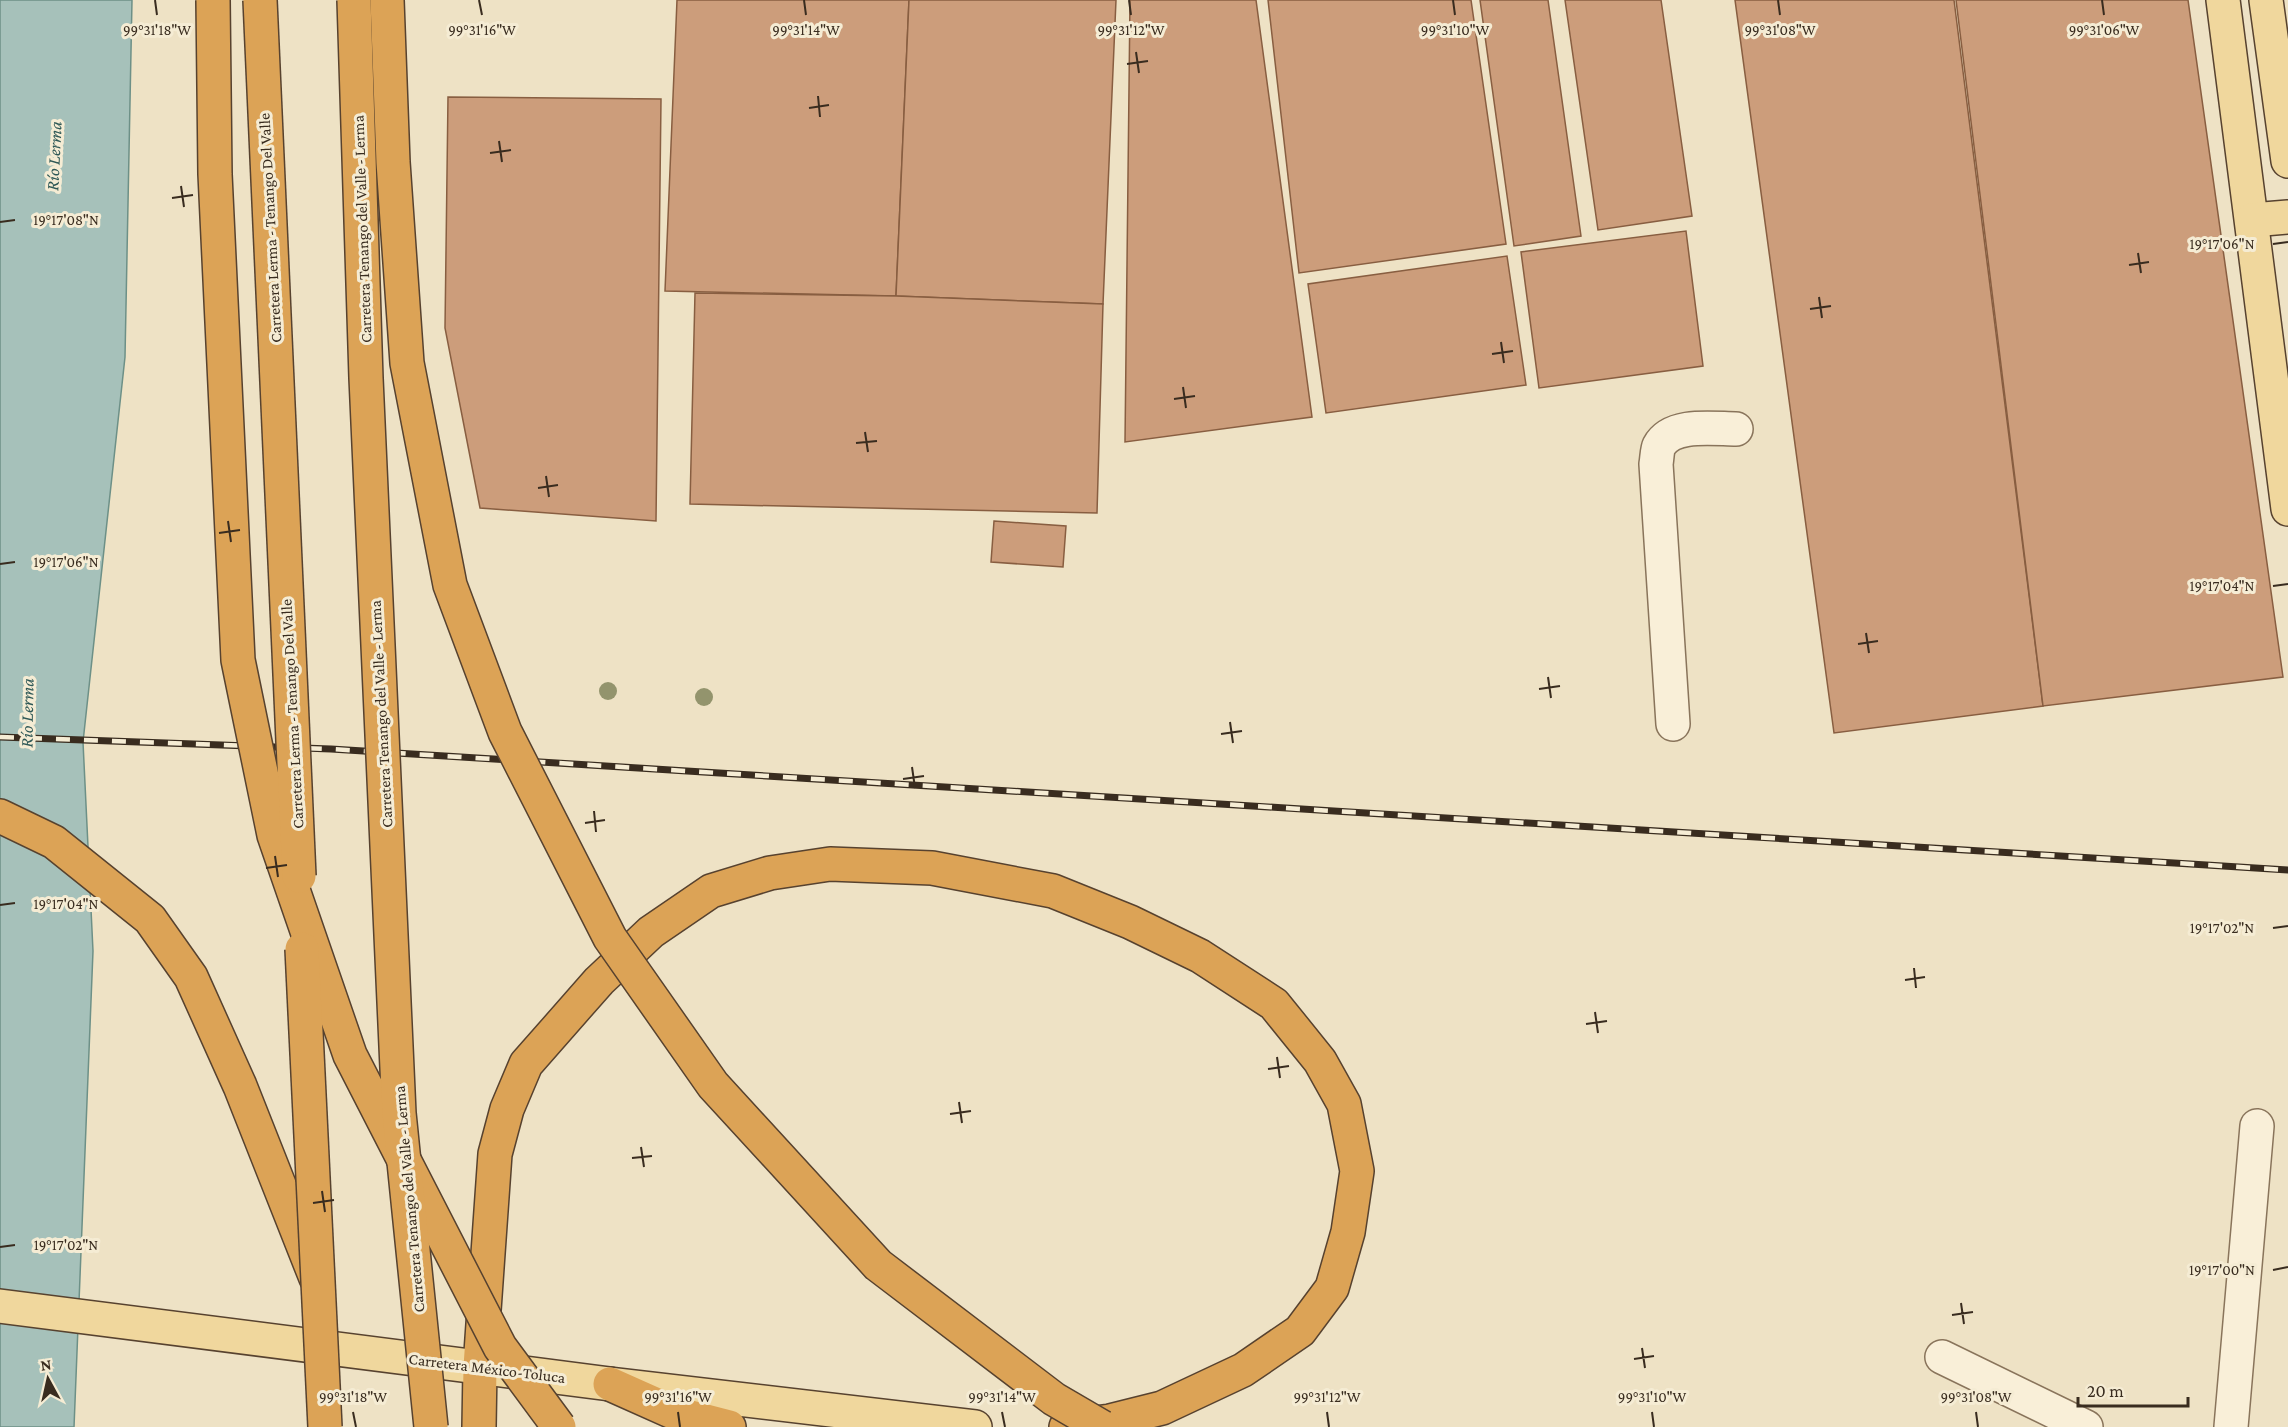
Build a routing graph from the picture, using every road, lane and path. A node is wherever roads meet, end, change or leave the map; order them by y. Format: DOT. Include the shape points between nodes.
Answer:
graph roads {
  1 [pos="213,0"];
  2 [pos="260,0"];
  3 [pos="354,0"];
  4 [pos="387,0"];
  5 [pos="2223,0"];
  6 [pos="2266,0"];
  7 [pos="2288,161"];
  8 [pos="2288,217"];
  9 [pos="2252,220"];
  10 [pos="1736,429"];
  11 [pos="2286,468"];
  12 [pos="2288,509"];
  13 [pos="1673,724"];
  14 [pos="0,816"];
  15 [pos="2257,1126"];
  16 [pos="317,1281"];
  17 [pos="0,1306"];
  18 [pos="1942,1358"];
  19 [pos="480,1367"];
  20 [pos="610,1384"];
  21 [pos="325,1427"];
  22 [pos="431,1427"];
  23 [pos="479,1427"];
  24 [pos="560,1427"];
  25 [pos="729,1427"];
  26 [pos="975,1427"];
  27 [pos="1066,1427"];
  28 [pos="1102,1427"];
  29 [pos="2086,1427"];
  30 [pos="2231,1427"];
  1 -- 24 [label="highway, bridge" via="216,174 238,660 274,835 350,1055 500,1347"];
  2 -- 16 [label="highway, Carretera Lerma - Tenango Del Valle, bridge"];
  3 -- 22 [label="highway, Carretera Tenango del Valle - Lerma, bridge" via="399,1113"];
  4 -- 28 [label="highway, bridge" via="407,363 450,585 505,732 610,938 713,1085 878,1265 1054,1399"];
  5 -- 9 [label="main road"];
  6 -- 7 [label="main road"];
  8 -- 9 [label="main road"];
  9 -- 11 [label="main road"];
  10 -- 13 [label="lane" via="1687,429 1659,446 1656,465"];
  11 -- 12 [label="main road"];
  14 -- 16 [label="highway" via="54,842 150,919 190,977 240,1086"];
  15 -- 30 [label="lane"];
  16 -- 21 [label="highway, Carretera Lerma - Tenango Del Valle, bridge"];
  17 -- 19 [label="main road, Carretera México-Toluca, bridge"];
  18 -- 29 [label="lane"];
  19 -- 20 [label="main road, Carretera México-Toluca"];
  19 -- 23 [label="highway"];
  19 -- 27 [label="highway, bridge" via="495,1154 507,1109 526,1064 599,981 651,932 711,891 770,873 830,864 932,868 1053,891 1200,956 1274,1004 1320,1061 1344,1104 1357,1172 1348,1232 1332,1288 1300,1331 1243,1370 1162,1408"];
  20 -- 25 [label="highway" via="675,1413"];
  20 -- 26 [label="main road, Carretera México-Toluca"];
}
